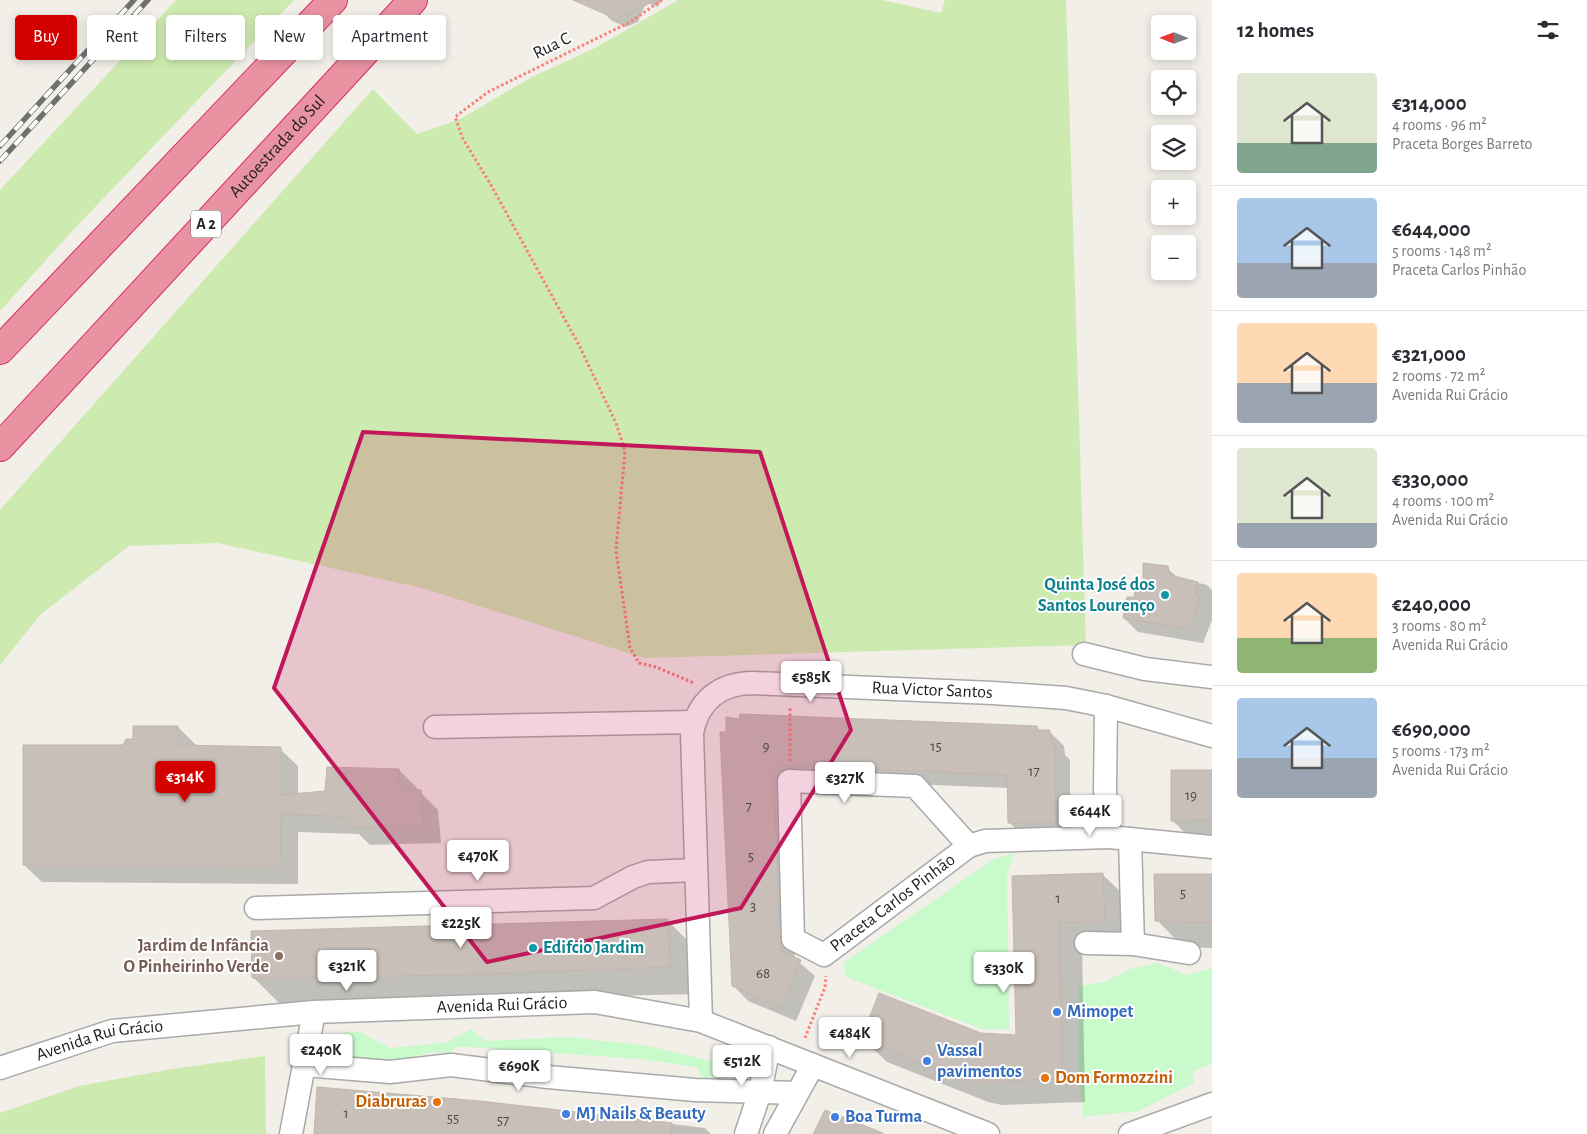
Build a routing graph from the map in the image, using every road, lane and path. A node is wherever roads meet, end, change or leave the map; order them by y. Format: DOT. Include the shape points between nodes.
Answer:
graph roads {
  1 [pos="333,0"];
  2 [pos="413,0"];
  3 [pos="662,0"];
  4 [pos="0,350"];
  5 [pos="0,447"];
  6 [pos="1084,654"];
  7 [pos="1212,677"];
  8 [pos="790,684"];
  9 [pos="715,693"];
  10 [pos="1106,706"];
  11 [pos="694,722"];
  12 [pos="434,728"];
  13 [pos="1212,736"];
  14 [pos="790,781"];
  15 [pos="1120,838"];
  16 [pos="969,846"];
  17 [pos="1212,847"];
  18 [pos="696,870"];
  19 [pos="256,908"];
  20 [pos="1086,943"];
  21 [pos="1133,944"];
  22 [pos="1190,953"];
  23 [pos="824,955"];
  24 [pos="314,1012"];
  25 [pos="701,1020"];
  26 [pos="769,1047"];
  27 [pos="805,1061"];
  28 [pos="304,1065"];
  29 [pos="0,1068"];
  30 [pos="760,1092"];
  31 [pos="796,1093"];
  32 [pos="1212,1104"];
  33 [pos="291,1134"];
  34 [pos="746,1134"];
  35 [pos="776,1134"];
  36 [pos="988,1134"];
  37 [pos="1130,1134"];
  1 -- 4 [label="highway"];
  2 -- 5 [label="highway, Autoestrada do Sul / A 2"];
  3 -- 9 [label="path, Rua C" via="630,22 488,92 455,117 463,139 579,345 625,451 616,550 630,648 639,663 656,667"];
  6 -- 7 [label="street" via="1146,669"];
  8 -- 9 [label="street, Rua Victor Santos" via="738,683"];
  8 -- 10 [label="street, Rua Victor Santos" via="1045,696"];
  8 -- 14 [label="path"];
  9 -- 11 [label="street, Rua Victor Santos" via="702,706"];
  10 -- 13 [label="street, Rua Victor Santos"];
  10 -- 15 [label="street" via="1105,791"];
  11 -- 12 [label="street"];
  11 -- 18 [label="street, Rua Victor Santos"];
  14 -- 16 [label="street, Praceta Carlos Pinhão" via="915,786"];
  14 -- 23 [label="street, Praceta Carlos Pinhão" via="793,939"];
  15 -- 16 [label="street, Praceta Carlos Pinhão" via="986,841"];
  15 -- 17 [label="street, Praceta Carlos Pinhão"];
  15 -- 21 [label="street"];
  16 -- 23 [label="street, Praceta Carlos Pinhão"];
  18 -- 19 [label="street" via="648,872 594,898"];
  18 -- 25 [label="street, Rua Victor Santos"];
  20 -- 21 [label="street"];
  21 -- 22 [label="street"];
  23 -- 27 [label="path" via="826,985"];
  24 -- 25 [label="street, Avenida Rui Grácio" via="595,1002"];
  24 -- 28 [label="street"];
  24 -- 29 [label="street, Avenida Rui Grácio" via="112,1031"];
  25 -- 26 [label="street, Avenida Rui Grácio"];
  26 -- 27 [label="street, Avenida Rui Grácio"];
  26 -- 30 [label="street"];
  27 -- 31 [label="street"];
  27 -- 36 [label="street, Avenida Rui Grácio"];
  28 -- 30 [label="street" via="390,1072 451,1065 606,1083"];
  28 -- 33 [label="street"];
  30 -- 31 [label="street"];
  30 -- 34 [label="street"];
  31 -- 35 [label="street"];
  32 -- 37 [label="street"];
}
